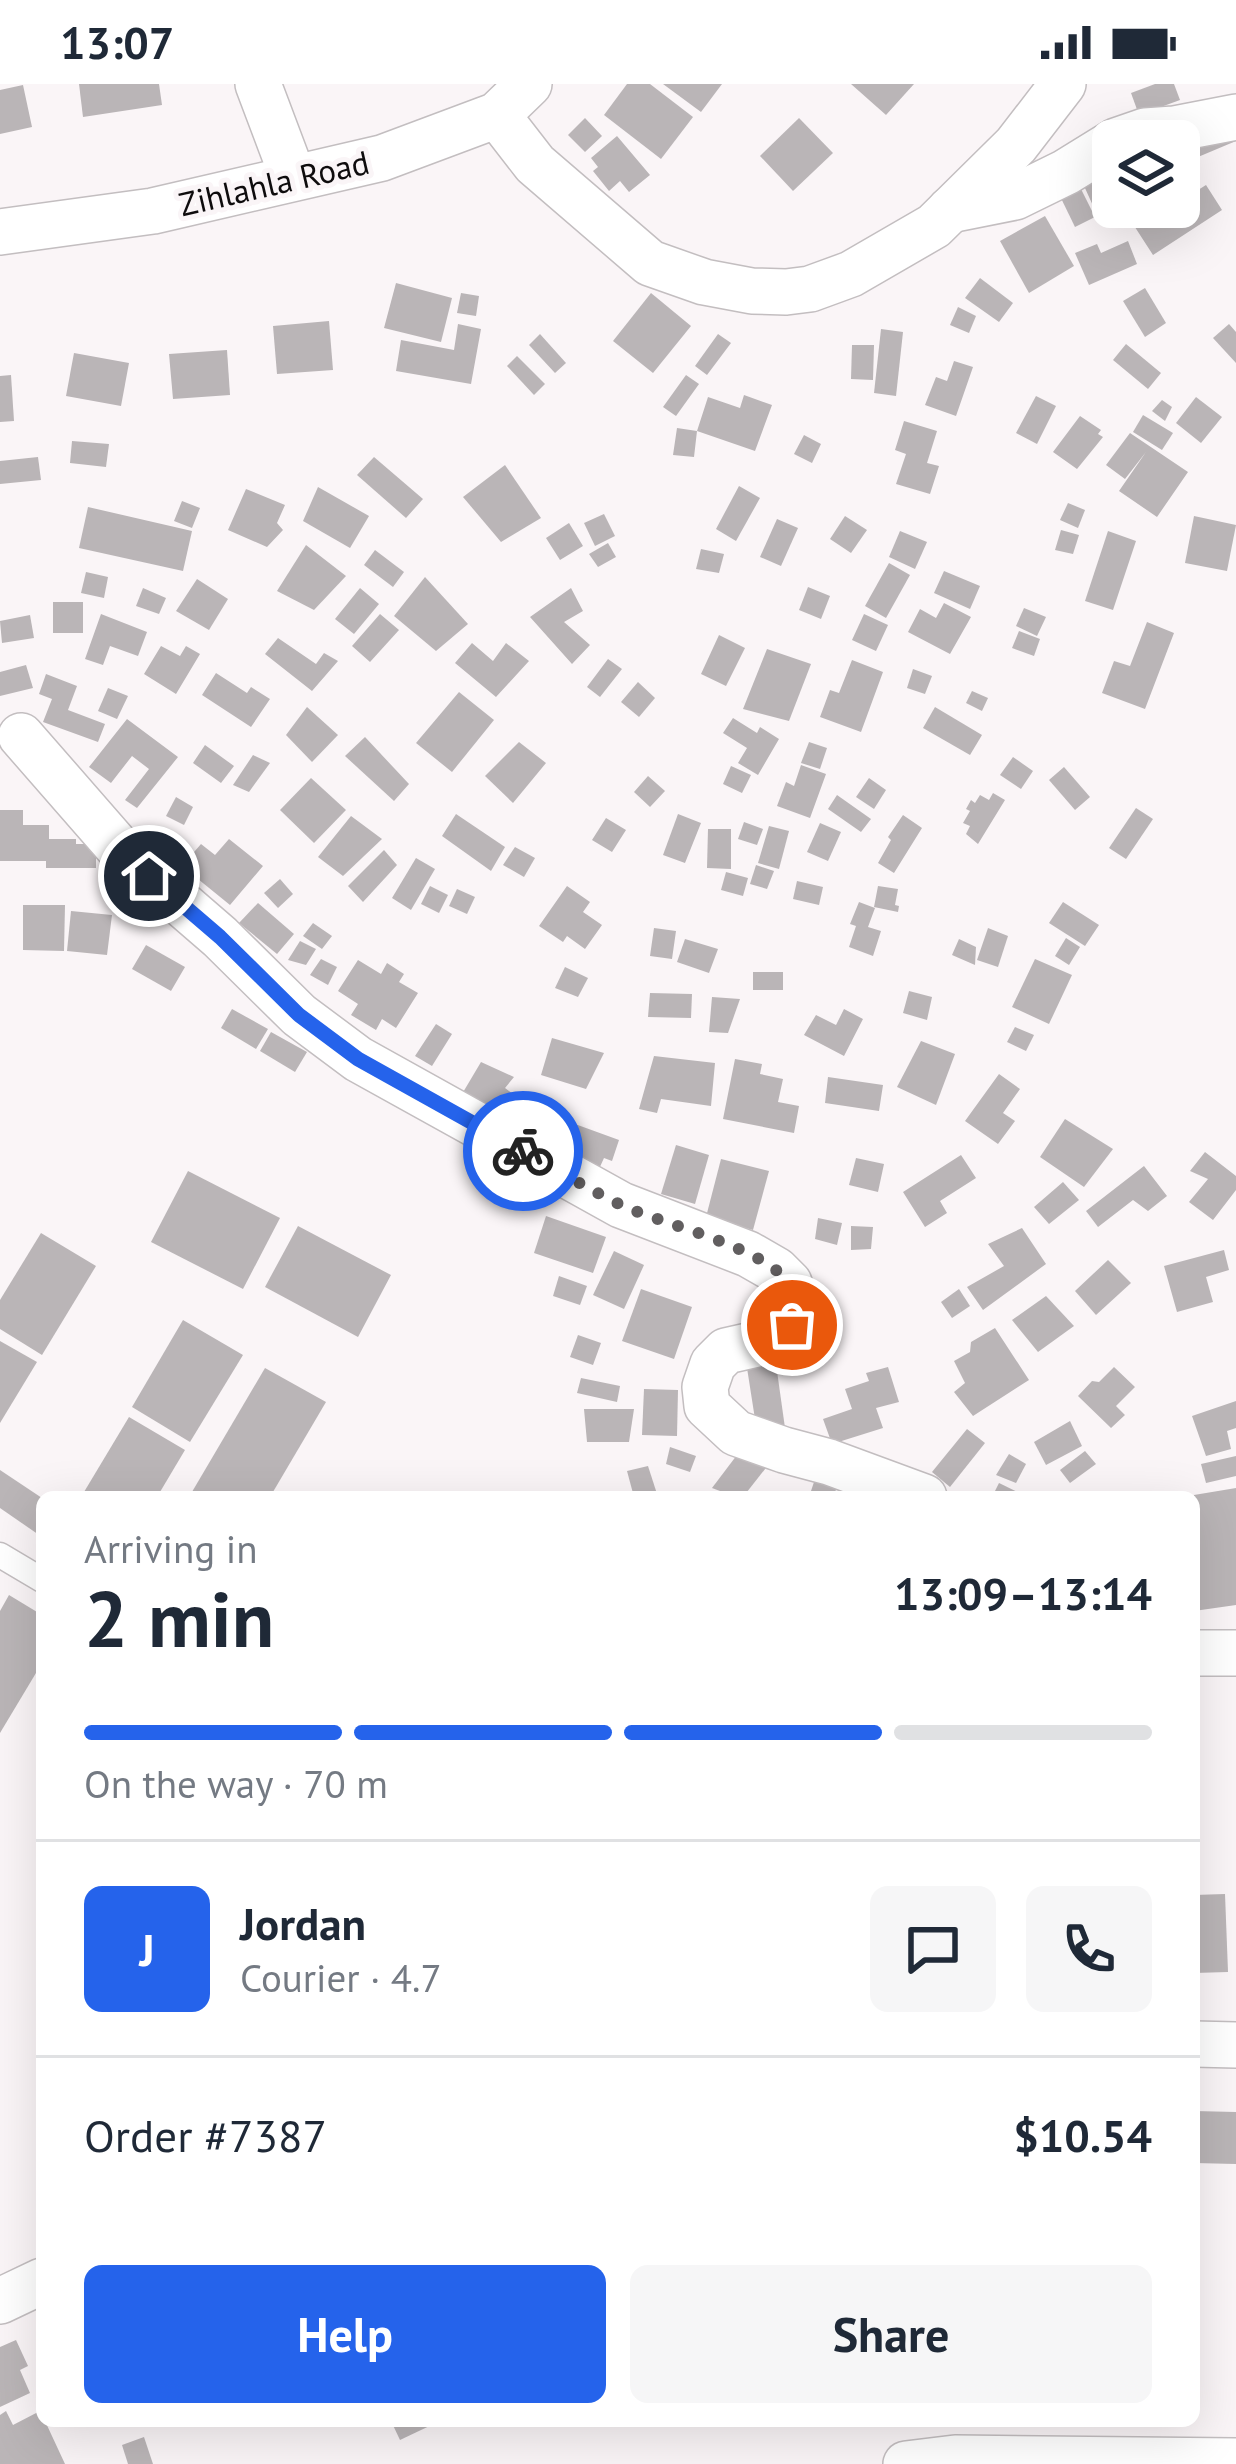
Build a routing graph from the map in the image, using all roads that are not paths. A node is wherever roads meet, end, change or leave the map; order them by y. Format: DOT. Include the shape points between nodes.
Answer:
graph roads {
  1 [pos="258,84"];
  2 [pos="1063,84"];
  3 [pos="513,99"];
  4 [pos="1236,117"];
  5 [pos="1200,124"];
  6 [pos="1092,156"];
  7 [pos="293,178"];
  8 [pos="950,210"];
  9 [pos="0,232"];
  10 [pos="21,736"];
  11 [pos="908,1491"];
  12 [pos="0,1555"];
  13 [pos="36,1576"];
  14 [pos="1200,1653"];
  15 [pos="1236,1653"];
  16 [pos="1200,2044"];
  17 [pos="1236,2045"];
  18 [pos="36,2284"];
  19 [pos="0,2301"];
  20 [pos="1236,2462"];
  21 [pos="906,2464"];
  1 -- 7 [label="street"];
  2 -- 8 [label="street"];
  3 -- 7 [label="street, Zihlahla Road" via="382,158"];
  3 -- 8 [label="street" via="536,164 650,263 704,282 810,289 851,274"];
  4 -- 5 [label="street"];
  6 -- 8 [label="street" via="1015,197"];
  7 -- 9 [label="street, Zihlahla Road" via="153,212"];
  10 -- 11 [label="street" via="124,854 358,1059 621,1205 776,1270 796,1300 792,1325 712,1364 707,1406 736,1432"];
  12 -- 13 [label="lane"];
  14 -- 15 [label="street"];
  16 -- 17 [label="street"];
  18 -- 19 [label="street"];
  20 -- 21 [label="street"];
}
